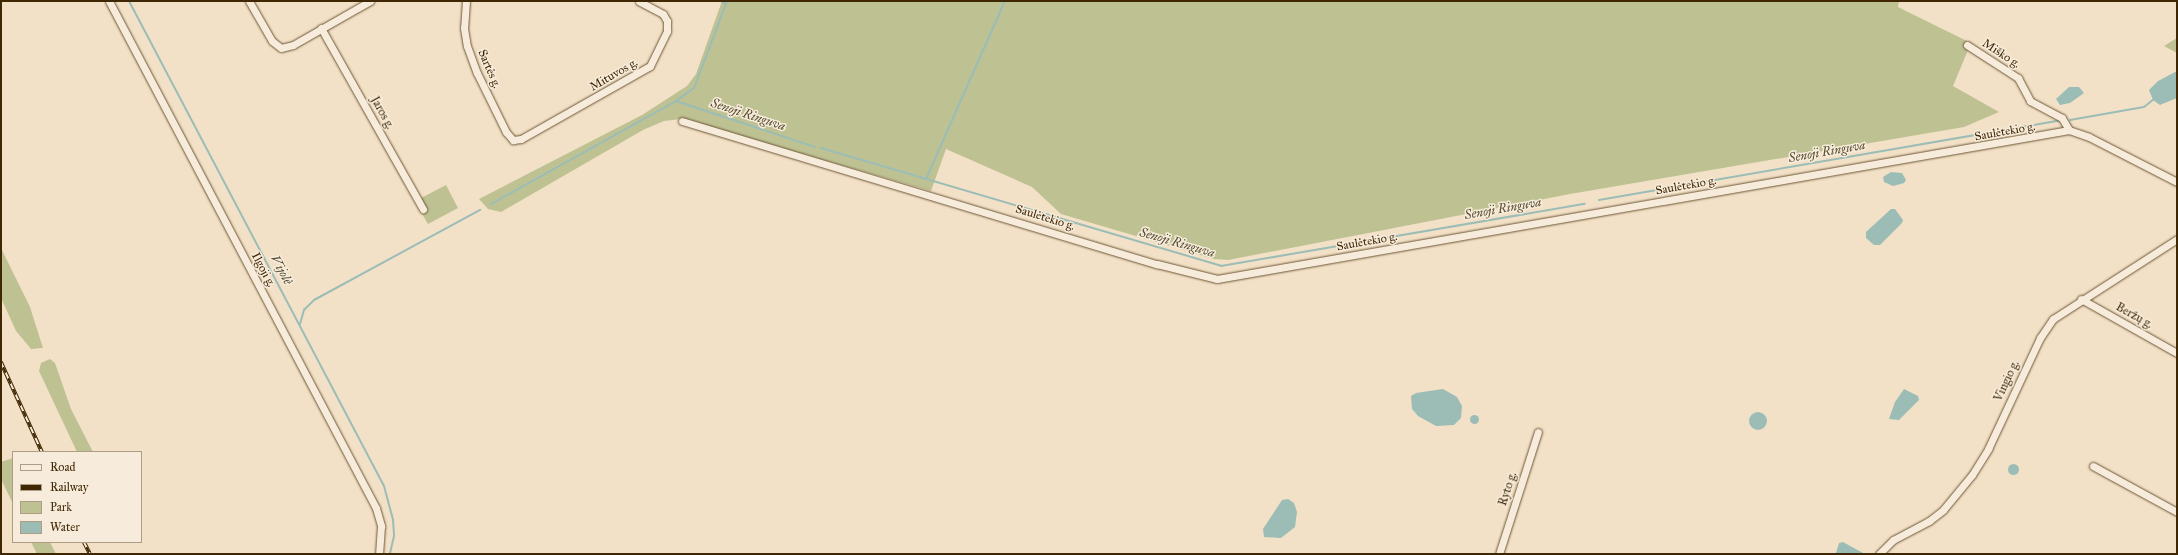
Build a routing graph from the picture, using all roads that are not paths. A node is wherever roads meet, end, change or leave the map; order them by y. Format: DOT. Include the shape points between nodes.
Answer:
graph roads {
  1 [pos="109,1"];
  2 [pos="249,1"];
  3 [pos="370,1"];
  4 [pos="466,1"];
  5 [pos="639,1"];
  6 [pos="321,28"];
  7 [pos="1967,45"];
  8 [pos="682,122"];
  9 [pos="2070,130"];
  10 [pos="513,140"];
  11 [pos="2177,182"];
  12 [pos="423,209"];
  13 [pos="2177,239"];
  14 [pos="2081,299"];
  15 [pos="2177,353"];
  16 [pos="1538,432"];
  17 [pos="2092,466"];
  18 [pos="2177,512"];
  19 [pos="379,554"];
  20 [pos="1499,554"];
  21 [pos="1880,554"];
  1 -- 19 [label="street, Ilgoji g." via="376,508 381,526"];
  2 -- 6 [label="street" via="272,41 281,48 293,45"];
  3 -- 6 [label="street"];
  4 -- 10 [label="street, Sartės g." via="464,28 467,46 479,78 506,132"];
  5 -- 10 [label="street, Mituvos g." via="664,14 667,21 667,32 650,66 522,139"];
  6 -- 12 [label="street, Jaros g."];
  7 -- 9 [label="street, Miško g." via="2018,78 2030,101 2062,118"];
  8 -- 9 [label="street, Saulėtekio g." via="1157,264 1217,279"];
  9 -- 11 [label="street" via="2089,136"];
  13 -- 14 [label="street, Vingio g."];
  14 -- 15 [label="street, Beržų g."];
  14 -- 21 [label="street, Vingio g." via="2053,319 2040,338 1988,449 1955,497 1929,521 1893,540"];
  16 -- 20 [label="street, Ryto g."];
  17 -- 18 [label="street"];
}
